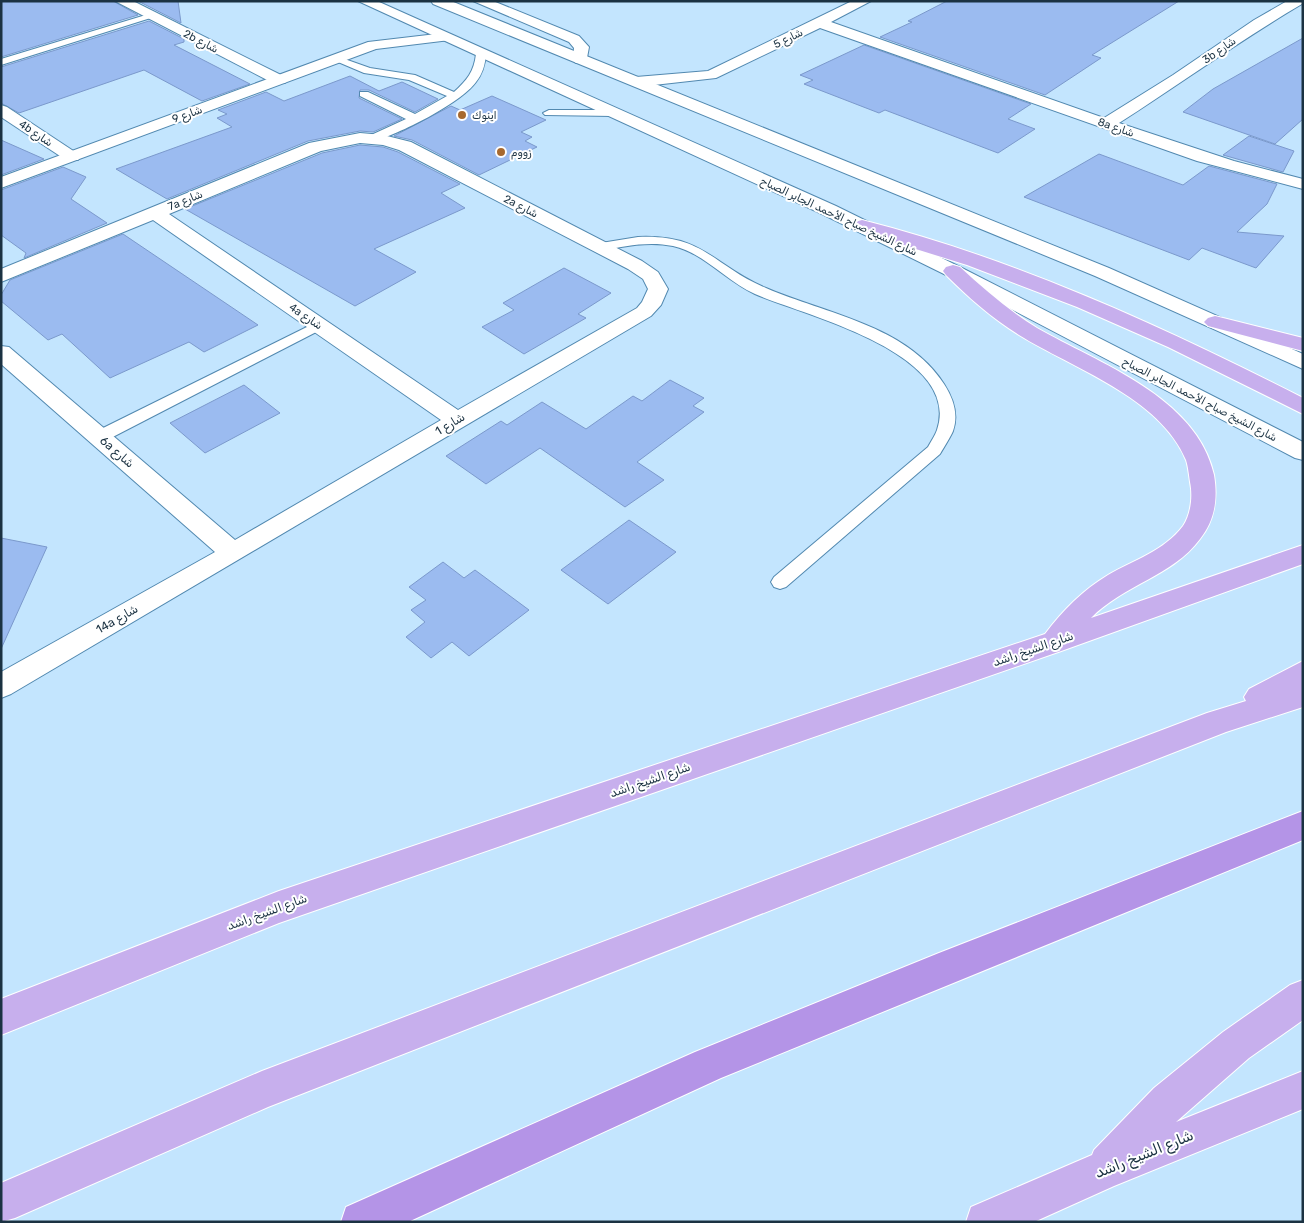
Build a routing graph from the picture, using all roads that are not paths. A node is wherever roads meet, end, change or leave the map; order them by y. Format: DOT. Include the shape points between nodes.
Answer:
graph roads {
  1 [pos="122,1"];
  2 [pos="365,1"];
  3 [pos="438,1"];
  4 [pos="480,1"];
  5 [pos="864,1"];
  6 [pos="1280,1"];
  7 [pos="1297,1"];
  8 [pos="152,16"];
  9 [pos="398,16"];
  10 [pos="1258,23"];
  11 [pos="814,25"];
  12 [pos="445,37"];
  13 [pos="373,45"];
  14 [pos="481,54"];
  15 [pos="336,59"];
  16 [pos="581,60"];
  17 [pos="1,62"];
  18 [pos="386,74"];
  19 [pos="711,75"];
  20 [pos="279,80"];
  21 [pos="636,82"];
  22 [pos="365,89"];
  23 [pos="455,96"];
  24 [pos="700,107"];
  25 [pos="1,110"];
  26 [pos="549,113"];
  27 [pos="613,113"];
  28 [pos="413,118"];
  29 [pos="1112,126"];
  30 [pos="373,138"];
  31 [pos="72,156"];
  32 [pos="1,183"];
  33 [pos="1303,184"];
  34 [pos="155,213"];
  35 [pos="862,226"];
  36 [pos="601,247"];
  37 [pos="953,271"];
  38 [pos="1,276"];
  39 [pos="658,289"];
  40 [pos="1215,322"];
  41 [pos="319,326"];
  42 [pos="1303,346"];
  43 [pos="1,352"];
  44 [pos="1303,362"];
  45 [pos="1303,406"];
  46 [pos="456,420"];
  47 [pos="99,436"];
  48 [pos="1303,452"];
  49 [pos="233,553"];
  50 [pos="1303,554"];
  51 [pos="780,582"];
  52 [pos="1054,642"];
  53 [pos="1303,672"];
  54 [pos="1,686"];
  55 [pos="1303,694"];
  56 [pos="1218,722"];
  57 [pos="1303,826"];
  58 [pos="1303,998"];
  59 [pos="1,1017"];
  60 [pos="1303,1090"];
  61 [pos="1102,1170"];
  62 [pos="1,1204"];
  63 [pos="362,1222"];
  64 [pos="986,1222"];
  1 -- 8 [label="street, 2b شارع"];
  2 -- 9 [label="street, شارع الشيخ صباح الأحمد الجابر الصباح"];
  3 -- 16 [label="street"];
  4 -- 16 [label="street" via="574,39 582,47"];
  5 -- 11 [label="street, شارع 5"];
  6 -- 10 [label="street, 3b شارع"];
  7 -- 10 [label="street, 3b شارع"];
  8 -- 17 [label="lane"];
  8 -- 20 [label="street, 2b شارع"];
  9 -- 12 [label="street, شارع الشيخ صباح الأحمد الجابر الصباح"];
  9 -- 13 [label="street, شارع 9"];
  10 -- 29 [label="street, 3b شارع" via="1178,78 1159,99"];
  11 -- 19 [label="street, شارع 5"];
  11 -- 29 [label="street, 8a شارع"];
  12 -- 13 [label="street, شارع 9"];
  12 -- 14 [label="street, شارع الشيخ صباح الأحمد الجابر الصباح"];
  13 -- 15 [label="street, شارع 9"];
  14 -- 23 [label="lane" via="482,68 478,75"];
  14 -- 27 [label="street, شارع الشيخ صباح الأحمد الجابر الصباح"];
  15 -- 18 [label="lane"];
  15 -- 20 [label="street, شارع 9"];
  16 -- 21 [label="street"];
  18 -- 22 [label="lane"];
  18 -- 23 [label="lane" via="411,77"];
  19 -- 21 [label="street, شارع 5"];
  19 -- 24 [label="street" via="700,90"];
  20 -- 31 [label="street, شارع 9"];
  21 -- 24 [label="street"];
  22 -- 28 [label="lane"];
  23 -- 28 [label="lane"];
  24 -- 40 [label="street" via="1102,272"];
  25 -- 31 [label="street, 4b شارع"];
  26 -- 27 [label="lane"];
  27 -- 35 [label="street, شارع الشيخ صباح الأحمد الجابر الصباح"];
  28 -- 30 [label="lane"];
  29 -- 33 [label="street, 8a شارع" via="1229,166"];
  30 -- 34 [label="street, 7a شارع" via="353,138 315,147"];
  30 -- 36 [label="street, 2a شارع" via="405,146"];
  31 -- 32 [label="street, شارع 9"];
  34 -- 38 [label="street, 7a شارع"];
  34 -- 41 [label="street, 4a شارع"];
  35 -- 37 [label="street, شارع الشيخ صباح الأحمد الجابر الصباح"];
  35 -- 45 [label="main road" via="958,255 1098,309 1159,335"];
  36 -- 39 [label="street, 2a شارع" via="644,270 656,282"];
  36 -- 51 [label="lane" via="631,241 660,241 701,252 754,288 845,321 892,345 926,371 943,392 948,404 948,428 934,450"];
  37 -- 48 [label="street, شارع الشيخ صباح الأحمد الجابر الصباح"];
  37 -- 52 [label="main road" via="1006,316 1125,386 1163,413 1190,445 1204,480 1201,514 1182,545 1167,558 1094,598 1072,618"];
  39 -- 46 [label="street, شارع 1" via="652,305 644,312"];
  40 -- 42 [label="main road"];
  40 -- 44 [label="street"];
  41 -- 46 [label="street, 4a شارع"];
  41 -- 47 [label="lane"];
  43 -- 47 [label="street, 6a شارع"];
  46 -- 49 [label="street, شارع 1"];
  47 -- 49 [label="street, 6a شارع"];
  49 -- 54 [label="street, 14a شارع"];
  50 -- 52 [label="main road, شارع الشيخ راشد"];
  52 -- 59 [label="main road, شارع الشيخ راشد" via="279,907"];
  53 -- 56 [label="main road"];
  55 -- 56 [label="main road"];
  56 -- 62 [label="main road" via="262,1090"];
  57 -- 63 [label="highway" via="708,1065"];
  58 -- 61 [label="main road" via="1236,1044 1168,1102"];
  60 -- 61 [label="main road, شارع الشيخ راشد"];
  61 -- 64 [label="main road, شارع الشيخ راشد"];
}
